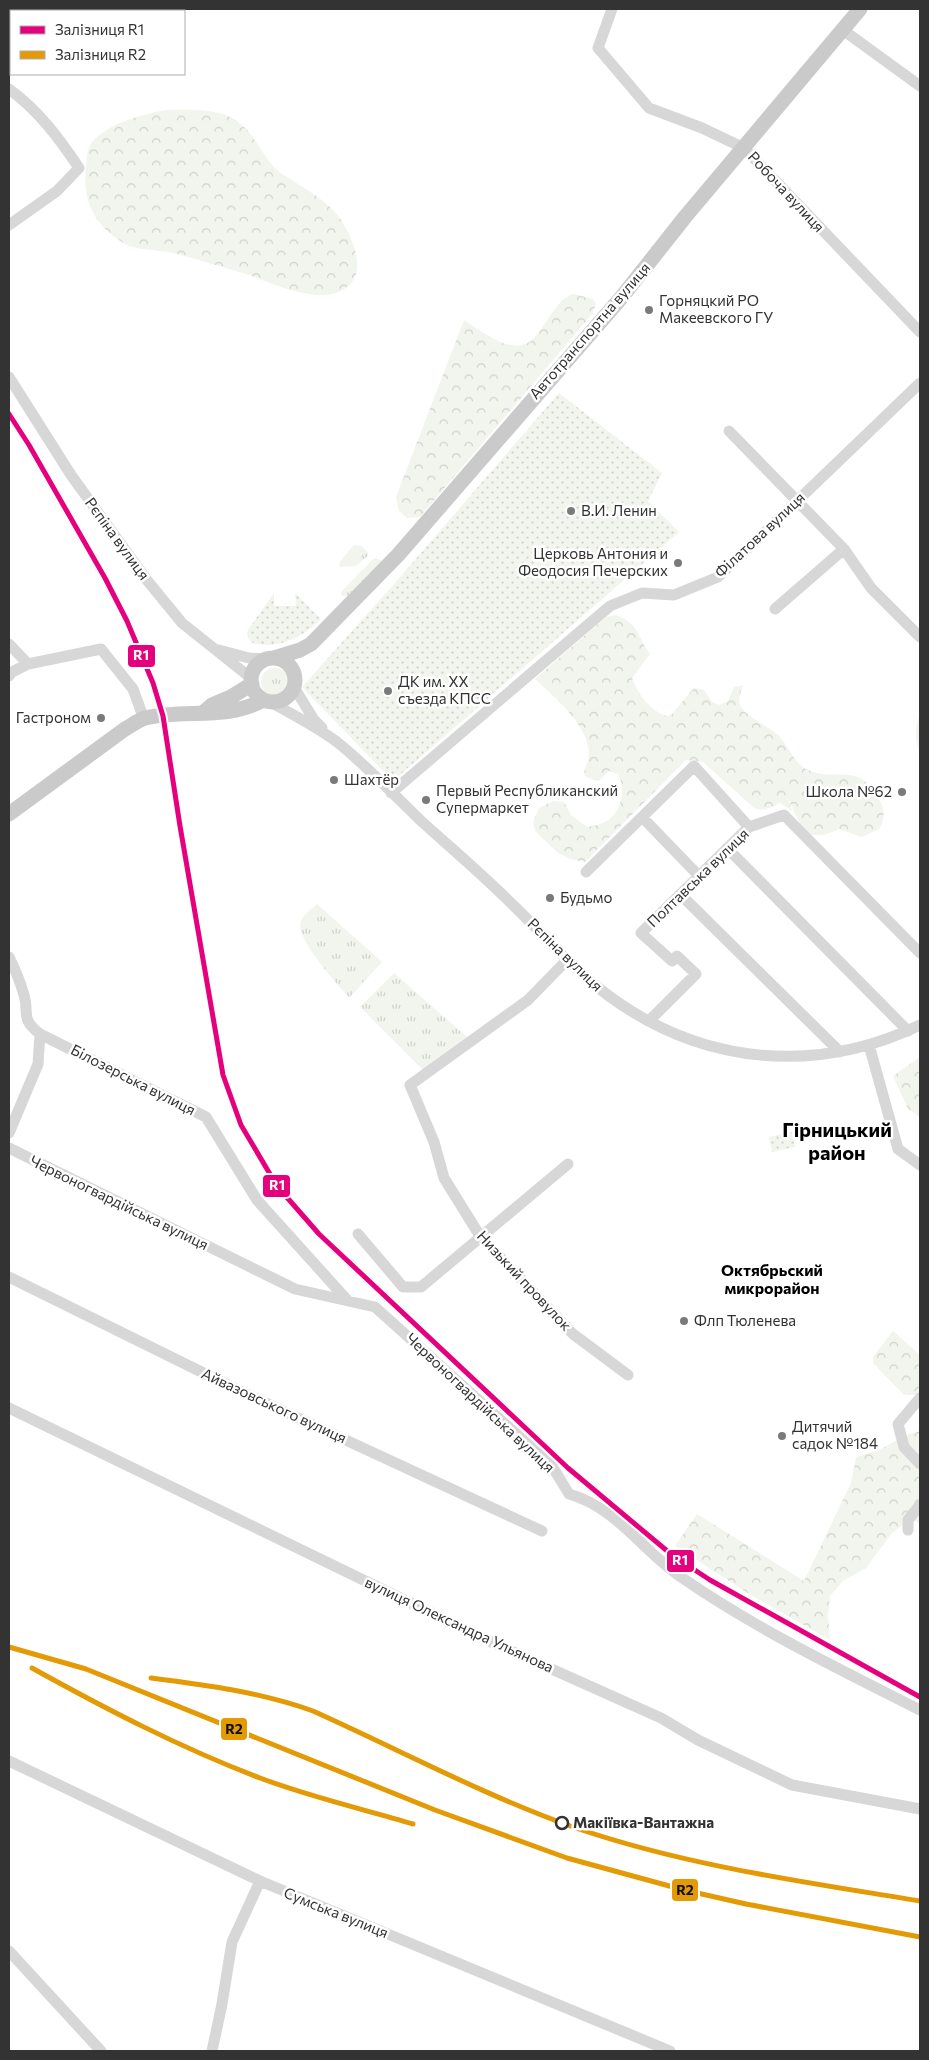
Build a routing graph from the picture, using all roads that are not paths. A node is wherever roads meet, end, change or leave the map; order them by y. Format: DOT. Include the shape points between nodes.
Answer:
graph roads {
  1 [pos="612,9"];
  2 [pos="860,9"];
  3 [pos="843,30"];
  4 [pos="920,86"];
  5 [pos="9,89"];
  6 [pos="744,148"];
  7 [pos="9,225"];
  8 [pos="920,332"];
  9 [pos="9,378"];
  10 [pos="920,383"];
  11 [pos="729,431"];
  12 [pos="796,502"];
  13 [pos="844,549"];
  14 [pos="775,609"];
  15 [pos="920,637"];
  16 [pos="9,644"];
  17 [pos="311,644"];
  18 [pos="210,646"];
  19 [pos="271,659"];
  20 [pos="28,664"];
  21 [pos="9,676"];
  22 [pos="251,681"];
  23 [pos="294,684"];
  24 [pos="267,701"];
  25 [pos="202,714"];
  26 [pos="144,719"];
  27 [pos="336,742"];
  28 [pos="391,793"];
  29 [pos="9,814"];
  30 [pos="642,816"];
  31 [pos="749,827"];
  32 [pos="727,848"];
  33 [pos="586,872"];
  34 [pos="699,876"];
  35 [pos="680,894"];
  36 [pos="920,954"];
  37 [pos="9,957"];
  38 [pos="568,959"];
  39 [pos="20,980"];
  40 [pos="9,985"];
  41 [pos="649,1021"];
  42 [pos="920,1025"];
  43 [pos="908,1031"];
  44 [pos="40,1034"];
  45 [pos="869,1045"];
  46 [pos="840,1052"];
  47 [pos="9,1133"];
  48 [pos="9,1148"];
  49 [pos="568,1164"];
  50 [pos="920,1165"];
  51 [pos="358,1234"];
  52 [pos="480,1237"];
  53 [pos="9,1277"];
  54 [pos="348,1301"];
  55 [pos="628,1375"];
  56 [pos="920,1398"];
  57 [pos="9,1408"];
  58 [pos="920,1464"];
  59 [pos="920,1505"];
  60 [pos="908,1530"];
  61 [pos="542,1532"];
  62 [pos="920,1710"];
  63 [pos="9,1760"];
  64 [pos="920,1809"];
  65 [pos="260,1881"];
  66 [pos="9,1950"];
  67 [pos="101,2051"];
  68 [pos="212,2051"];
  69 [pos="670,2051"];
  1 -- 6 [label="street, Робоча вулиця" via="598,48 649,108"];
  2 -- 3 [label="main road, Автотранспортна вулиця"];
  3 -- 4 [label="street"];
  3 -- 6 [label="main road, Автотранспортна вулиця"];
  5 -- 7 [label="street" via="56,134 79,168 57,191"];
  6 -- 8 [label="street, Робоча вулиця"];
  6 -- 17 [label="main road, Автотранспортна вулиця" via="621,298 404,548"];
  9 -- 18 [label="street, Рєпіна вулиця" via="71,475 146,579 182,623"];
  10 -- 12 [label="street, Філатова вулиця"];
  11 -- 12 [label="street"];
  12 -- 13 [label="street"];
  12 -- 28 [label="street, Філатова вулиця" via="718,577 674,596 642,594 610,606"];
  13 -- 14 [label="street"];
  13 -- 15 [label="street" via="871,588"];
  16 -- 20 [label="street"];
  17 -- 19 [label="main road"];
  17 -- 23 [label="main road"];
  18 -- 19 [label="street" via="249,658"];
  18 -- 22 [label="street, Рєпіна вулиця"];
  19 -- 22 [label="main road" via="256,666"];
  19 -- 23 [label="main road" via="289,666"];
  20 -- 21 [label="street"];
  20 -- 26 [label="street" via="100,649 133,689"];
  22 -- 24 [label="main road" via="256,695"];
  22 -- 25 [label="main road"];
  23 -- 24 [label="main road" via="289,696 280,701"];
  23 -- 27 [label="street" via="314,720"];
  24 -- 25 [label="main road" via="236,711"];
  24 -- 27 [label="street, Рєпіна вулиця"];
  25 -- 26 [label="main road"];
  26 -- 29 [label="main road" via="125,729"];
  27 -- 28 [label="street, Рєпіна вулиця"];
  28 -- 38 [label="street, Рєпіна вулиця"];
  30 -- 31 [label="street" via="694,766"];
  30 -- 33 [label="street"];
  30 -- 34 [label="street"];
  31 -- 32 [label="street, Полтавська вулиця"];
  31 -- 36 [label="street, Полтавська вулиця" via="784,814"];
  32 -- 34 [label="street, Полтавська вулиця"];
  32 -- 43 [label="street"];
  34 -- 35 [label="street, Полтавська вулиця"];
  35 -- 41 [label="street, Полтавська вулиця" via="641,933 672,961 677,956 696,974"];
  35 -- 46 [label="street"];
  37 -- 39 [label="street"];
  38 -- 41 [label="street, Рєпіна вулиця" via="607,995"];
  38 -- 52 [label="street, Низький провулок" via="528,1000 410,1085 434,1142 444,1178"];
  39 -- 40 [label="street"];
  39 -- 44 [label="street" via="26,998 25,1013 31,1027"];
  41 -- 46 [label="street, Рєпіна вулиця" via="709,1047 763,1057"];
  42 -- 43 [label="street, Рєпіна вулиця"];
  43 -- 45 [label="street, Рєпіна вулиця"];
  44 -- 47 [label="street" via="38,1064"];
  44 -- 54 [label="street, Білозерська вулиця" via="206,1117 257,1200"];
  45 -- 46 [label="street, Рєпіна вулиця"];
  45 -- 50 [label="street" via="898,1149"];
  48 -- 54 [label="street, Червоногвардійська вулиця" via="295,1289"];
  49 -- 52 [label="street"];
  51 -- 52 [label="street" via="403,1288 421,1287"];
  52 -- 55 [label="street, Низький провулок" via="573,1334"];
  53 -- 61 [label="street, Айвазовського вулиця" via="240,1391"];
  54 -- 62 [label="street, Червоногвардійська вулиця" via="375,1307 552,1466 569,1494 614,1518 679,1576 807,1653"];
  56 -- 58 [label="street" via="898,1424 904,1447"];
  57 -- 64 [label="street, вулиця Олександра Ульянова" via="489,1641 661,1718 698,1740 792,1785"];
  59 -- 60 [label="street" via="908,1520"];
  63 -- 65 [label="street, Сумська вулиця"];
  65 -- 68 [label="street" via="232,1942"];
  65 -- 69 [label="street, Сумська вулиця"];
  66 -- 67 [label="street"];
}
